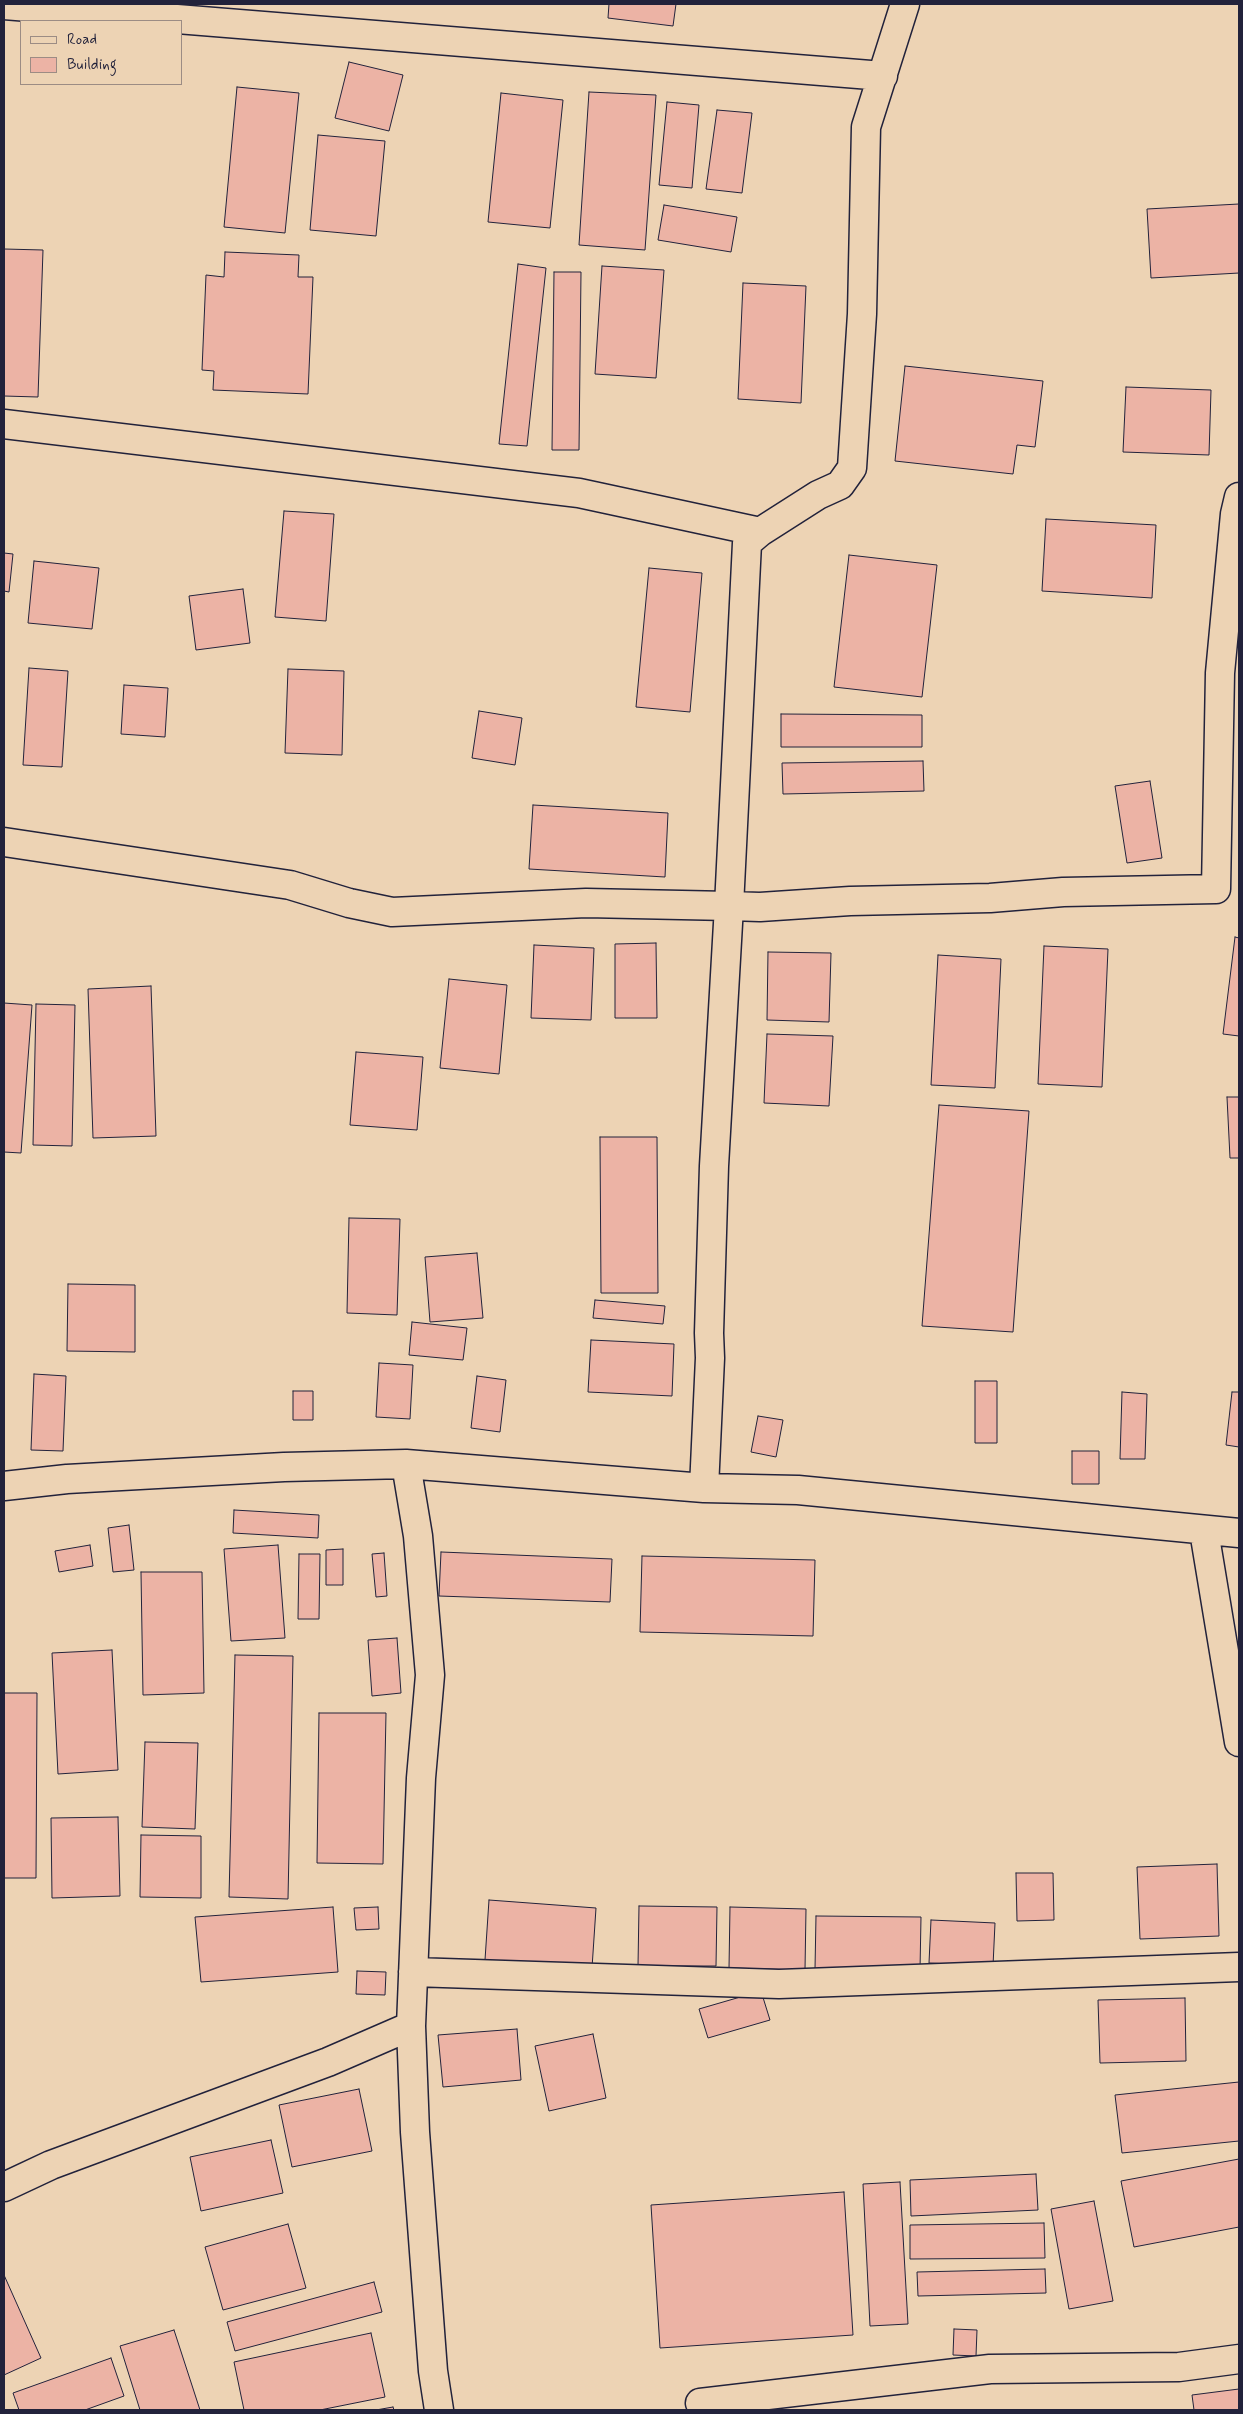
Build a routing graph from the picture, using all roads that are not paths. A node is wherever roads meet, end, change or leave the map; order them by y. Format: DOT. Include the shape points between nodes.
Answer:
graph roads {
  1 [pos="905,4"];
  2 [pos="4,5"];
  3 [pos="883,76"];
  4 [pos="4,424"];
  5 [pos="1239,497"];
  6 [pos="760,532"];
  7 [pos="4,842"];
  8 [pos="1228,890"];
  9 [pos="729,906"];
  10 [pos="406,1464"];
  11 [pos="4,1486"];
  12 [pos="704,1488"];
  13 [pos="1204,1531"];
  14 [pos="1239,1533"];
  15 [pos="1239,1742"];
  16 [pos="1239,1966"];
  17 [pos="413,1972"];
  18 [pos="411,2026"];
  19 [pos="4,2187"];
  20 [pos="1239,2359"];
  21 [pos="700,2404"];
  22 [pos="439,2410"];
  1 -- 3 [label="street"];
  2 -- 3 [label="street"];
  3 -- 6 [label="street" via="866,127 862,314 852,468 840,485 818,495"];
  4 -- 6 [label="street" via="579,493"];
  5 -- 8 [label="street" via="1234,514 1220,673"];
  6 -- 9 [label="street" via="747,543 745,556"];
  7 -- 9 [label="street" via="290,885 392,912 586,903"];
  8 -- 9 [label="street" via="1063,892 990,898"];
  9 -- 12 [label="street" via="714,1166"];
  10 -- 11 [label="street" via="67,1479"];
  10 -- 12 [label="street"];
  10 -- 17 [label="street" via="418,1536 430,1675 421,1778"];
  12 -- 13 [label="street" via="798,1490"];
  13 -- 14 [label="street"];
  13 -- 15 [label="street"];
  16 -- 17 [label="street" via="779,1984"];
  17 -- 18 [label="street"];
  18 -- 19 [label="street" via="328,2062 50,2165"];
  18 -- 22 [label="street" via="415,2132 433,2371"];
  20 -- 21 [label="street" via="1179,2367 990,2369"];
}
